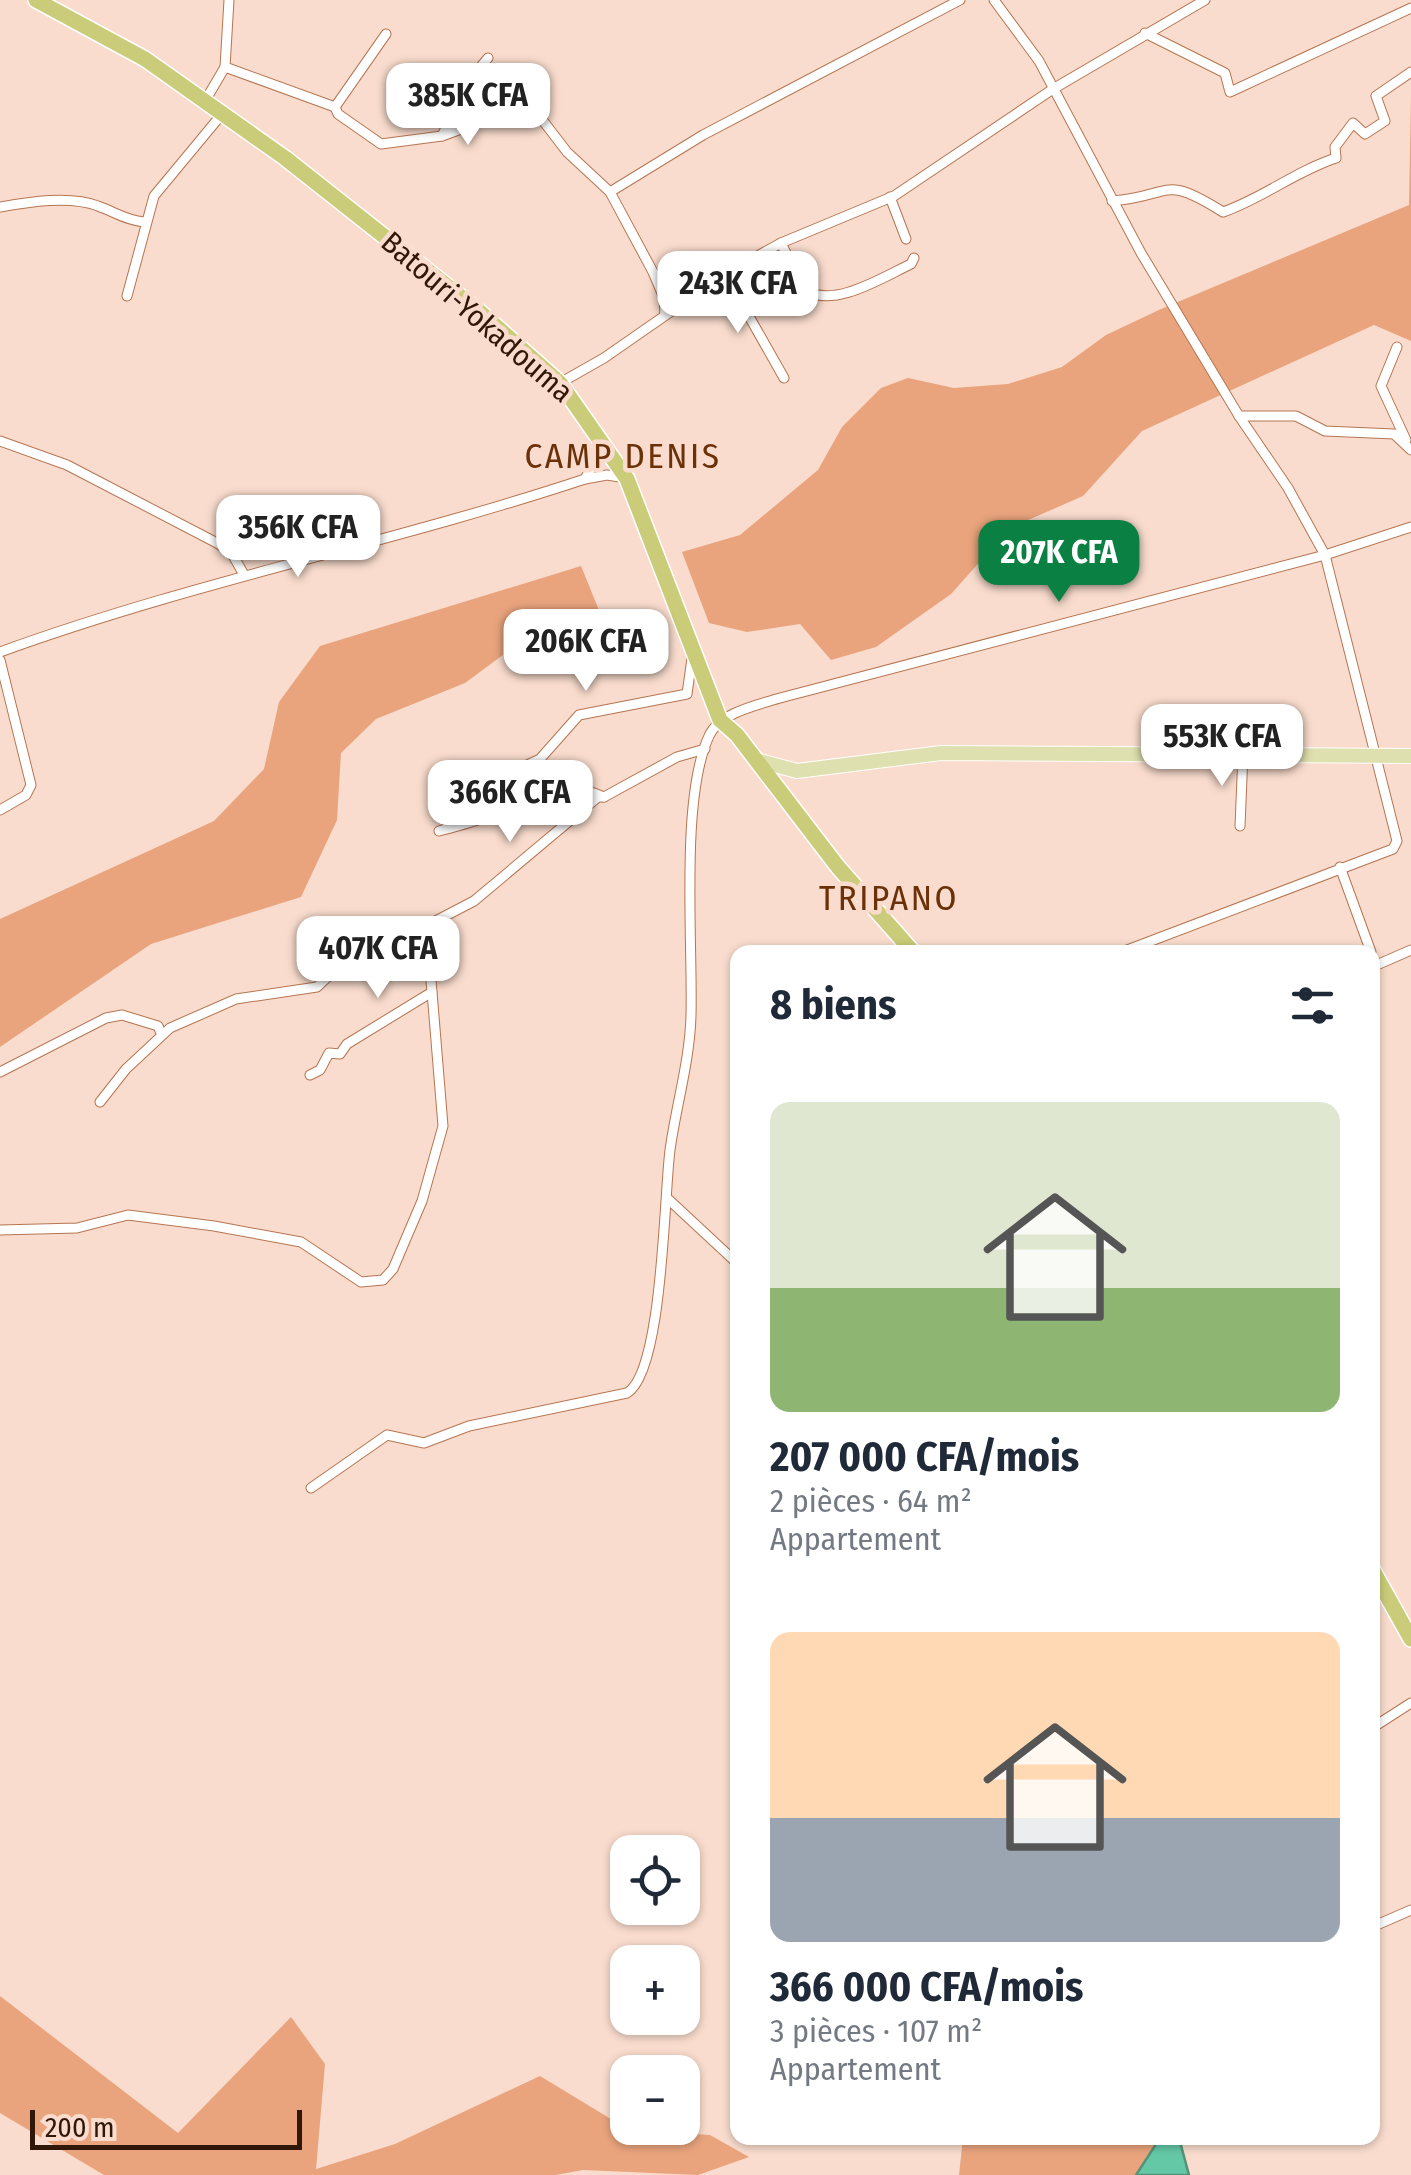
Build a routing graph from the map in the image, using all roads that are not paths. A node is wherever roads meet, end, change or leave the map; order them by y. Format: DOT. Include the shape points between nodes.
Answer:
graph roads {
  1 [pos="36,0"];
  2 [pos="229,0"];
  3 [pos="960,0"];
  4 [pos="994,0"];
  5 [pos="1205,0"];
  6 [pos="1411,8"];
  7 [pos="1145,33"];
  8 [pos="386,34"];
  9 [pos="488,58"];
  10 [pos="225,67"];
  11 [pos="1411,72"];
  12 [pos="1052,89"];
  13 [pos="206,101"];
  14 [pos="335,107"];
  15 [pos="222,114"];
  16 [pos="442,136"];
  17 [pos="610,192"];
  18 [pos="890,198"];
  19 [pos="1112,202"];
  20 [pos="0,207"];
  21 [pos="144,222"];
  22 [pos="906,239"];
  23 [pos="781,243"];
  24 [pos="914,258"];
  25 [pos="725,274"];
  26 [pos="127,296"];
  27 [pos="664,298"];
  28 [pos="678,307"];
  29 [pos="665,315"];
  30 [pos="1397,348"];
  31 [pos="784,378"];
  32 [pos="560,383"];
  33 [pos="1238,416"];
  34 [pos="0,441"];
  35 [pos="604,443"];
  36 [pos="1411,449"];
  37 [pos="585,479"];
  38 [pos="628,479"];
  39 [pos="1411,527"];
  40 [pos="1325,555"];
  41 [pos="243,573"];
  42 [pos="696,650"];
  43 [pos="0,652"];
  44 [pos="0,660"];
  45 [pos="720,720"];
  46 [pos="704,749"];
  47 [pos="1243,753"];
  48 [pos="1372,754"];
  49 [pos="1411,756"];
  50 [pos="756,760"];
  51 [pos="797,771"];
  52 [pos="479,781"];
  53 [pos="781,796"];
  54 [pos="604,797"];
  55 [pos="0,810"];
  56 [pos="1240,826"];
  57 [pos="439,831"];
  58 [pos="1340,867"];
  59 [pos="426,926"];
  60 [pos="908,945"];
  61 [pos="1140,945"];
  62 [pos="1368,945"];
  63 [pos="1411,950"];
  64 [pos="1380,958"];
  65 [pos="432,992"];
  66 [pos="161,1033"];
  67 [pos="0,1072"];
  68 [pos="310,1075"];
  69 [pos="100,1102"];
  70 [pos="667,1198"];
  71 [pos="0,1230"];
  72 [pos="730,1257"];
  73 [pos="311,1488"];
  74 [pos="1380,1584"];
  75 [pos="1411,1640"];
  76 [pos="1411,1703"];
  77 [pos="1380,1723"];
  78 [pos="1411,1910"];
  79 [pos="1380,1924"];
  1 -- 13 [label="highway, Batouri-Yokadouma" via="146,58"];
  2 -- 10 [label="street"];
  3 -- 17 [label="street" via="703,135"];
  4 -- 12 [label="street"];
  5 -- 7 [label="street"];
  6 -- 7 [label="street" via="1230,92 1225,73"];
  7 -- 12 [label="street"];
  8 -- 14 [label="street"];
  9 -- 16 [label="street"];
  10 -- 13 [label="street"];
  10 -- 14 [label="street"];
  11 -- 19 [label="street" via="1376,96 1385,121 1366,134 1353,124 1335,147 1336,158 1299,170 1238,207 1223,212 1180,188 1161,187 1146,198"];
  12 -- 18 [label="street"];
  12 -- 19 [label="street"];
  13 -- 15 [label="highway, Batouri-Yokadouma"];
  14 -- 16 [label="street" via="374,142"];
  15 -- 21 [label="street" via="154,196"];
  15 -- 32 [label="highway, Batouri-Yokadouma" via="407,253"];
  16 -- 17 [label="street" via="519,108 534,109"];
  17 -- 27 [label="street"];
  18 -- 22 [label="street"];
  18 -- 23 [label="street"];
  19 -- 33 [label="street"];
  20 -- 21 [label="street" via="22,200 95,204 121,219"];
  21 -- 26 [label="street"];
  23 -- 24 [label="street" via="804,289 824,297 865,285"];
  23 -- 25 [label="street"];
  25 -- 28 [label="street"];
  25 -- 31 [label="street"];
  27 -- 28 [label="street"];
  27 -- 29 [label="street"];
  28 -- 29 [label="street"];
  29 -- 32 [label="street"];
  30 -- 36 [label="street" via="1381,386"];
  32 -- 35 [label="highway, Batouri-Yokadouma"];
  33 -- 36 [label="street" via="1296,416 1326,431 1394,434"];
  33 -- 40 [label="street"];
  34 -- 41 [label="street" via="67,465 217,543"];
  35 -- 37 [label="street"];
  35 -- 38 [label="highway, Batouri-Yokadouma"];
  37 -- 38 [label="street"];
  37 -- 41 [label="street" via="386,539"];
  38 -- 42 [label="highway, Batouri-Yokadouma"];
  39 -- 40 [label="street"];
  40 -- 45 [label="street" via="780,698"];
  40 -- 48 [label="street"];
  41 -- 43 [label="street"];
  42 -- 45 [label="highway, Batouri-Yokadouma"];
  42 -- 52 [label="street" via="689,657 686,694 579,715 540,760"];
  44 -- 55 [label="street" via="31,779 26,795"];
  45 -- 46 [label="street"];
  45 -- 50 [label="highway, Batouri-Yokadouma"];
  46 -- 54 [label="street"];
  46 -- 70 [label="street" via="693,836 691,1018"];
  47 -- 48 [label="main road"];
  47 -- 51 [label="main road" via="941,753"];
  47 -- 56 [label="street"];
  48 -- 49 [label="main road"];
  48 -- 58 [label="street" via="1397,845"];
  50 -- 51 [label="main road"];
  50 -- 53 [label="highway, Batouri-Yokadouma"];
  51 -- 53 [label="main road"];
  53 -- 60 [label="highway, Batouri-Yokadouma"];
  54 -- 57 [label="street" via="551,786"];
  54 -- 59 [label="street" via="474,901"];
  58 -- 61 [label="street"];
  58 -- 62 [label="street"];
  59 -- 65 [label="street"];
  59 -- 66 [label="street" via="357,949 317,987 236,1000"];
  63 -- 64 [label="street"];
  65 -- 68 [label="street" via="340,1054 328,1053"];
  65 -- 71 [label="street" via="443,1126 422,1201 383,1280 361,1282 301,1242 214,1226 128,1215 77,1228"];
  66 -- 67 [label="street" via="140,1018 106,1018"];
  66 -- 69 [label="street"];
  70 -- 72 [label="street"];
  70 -- 73 [label="street" via="656,1312 633,1390 469,1426 424,1443 387,1434"];
  74 -- 75 [label="highway"];
  76 -- 77 [label="street"];
  78 -- 79 [label="street"];
}
